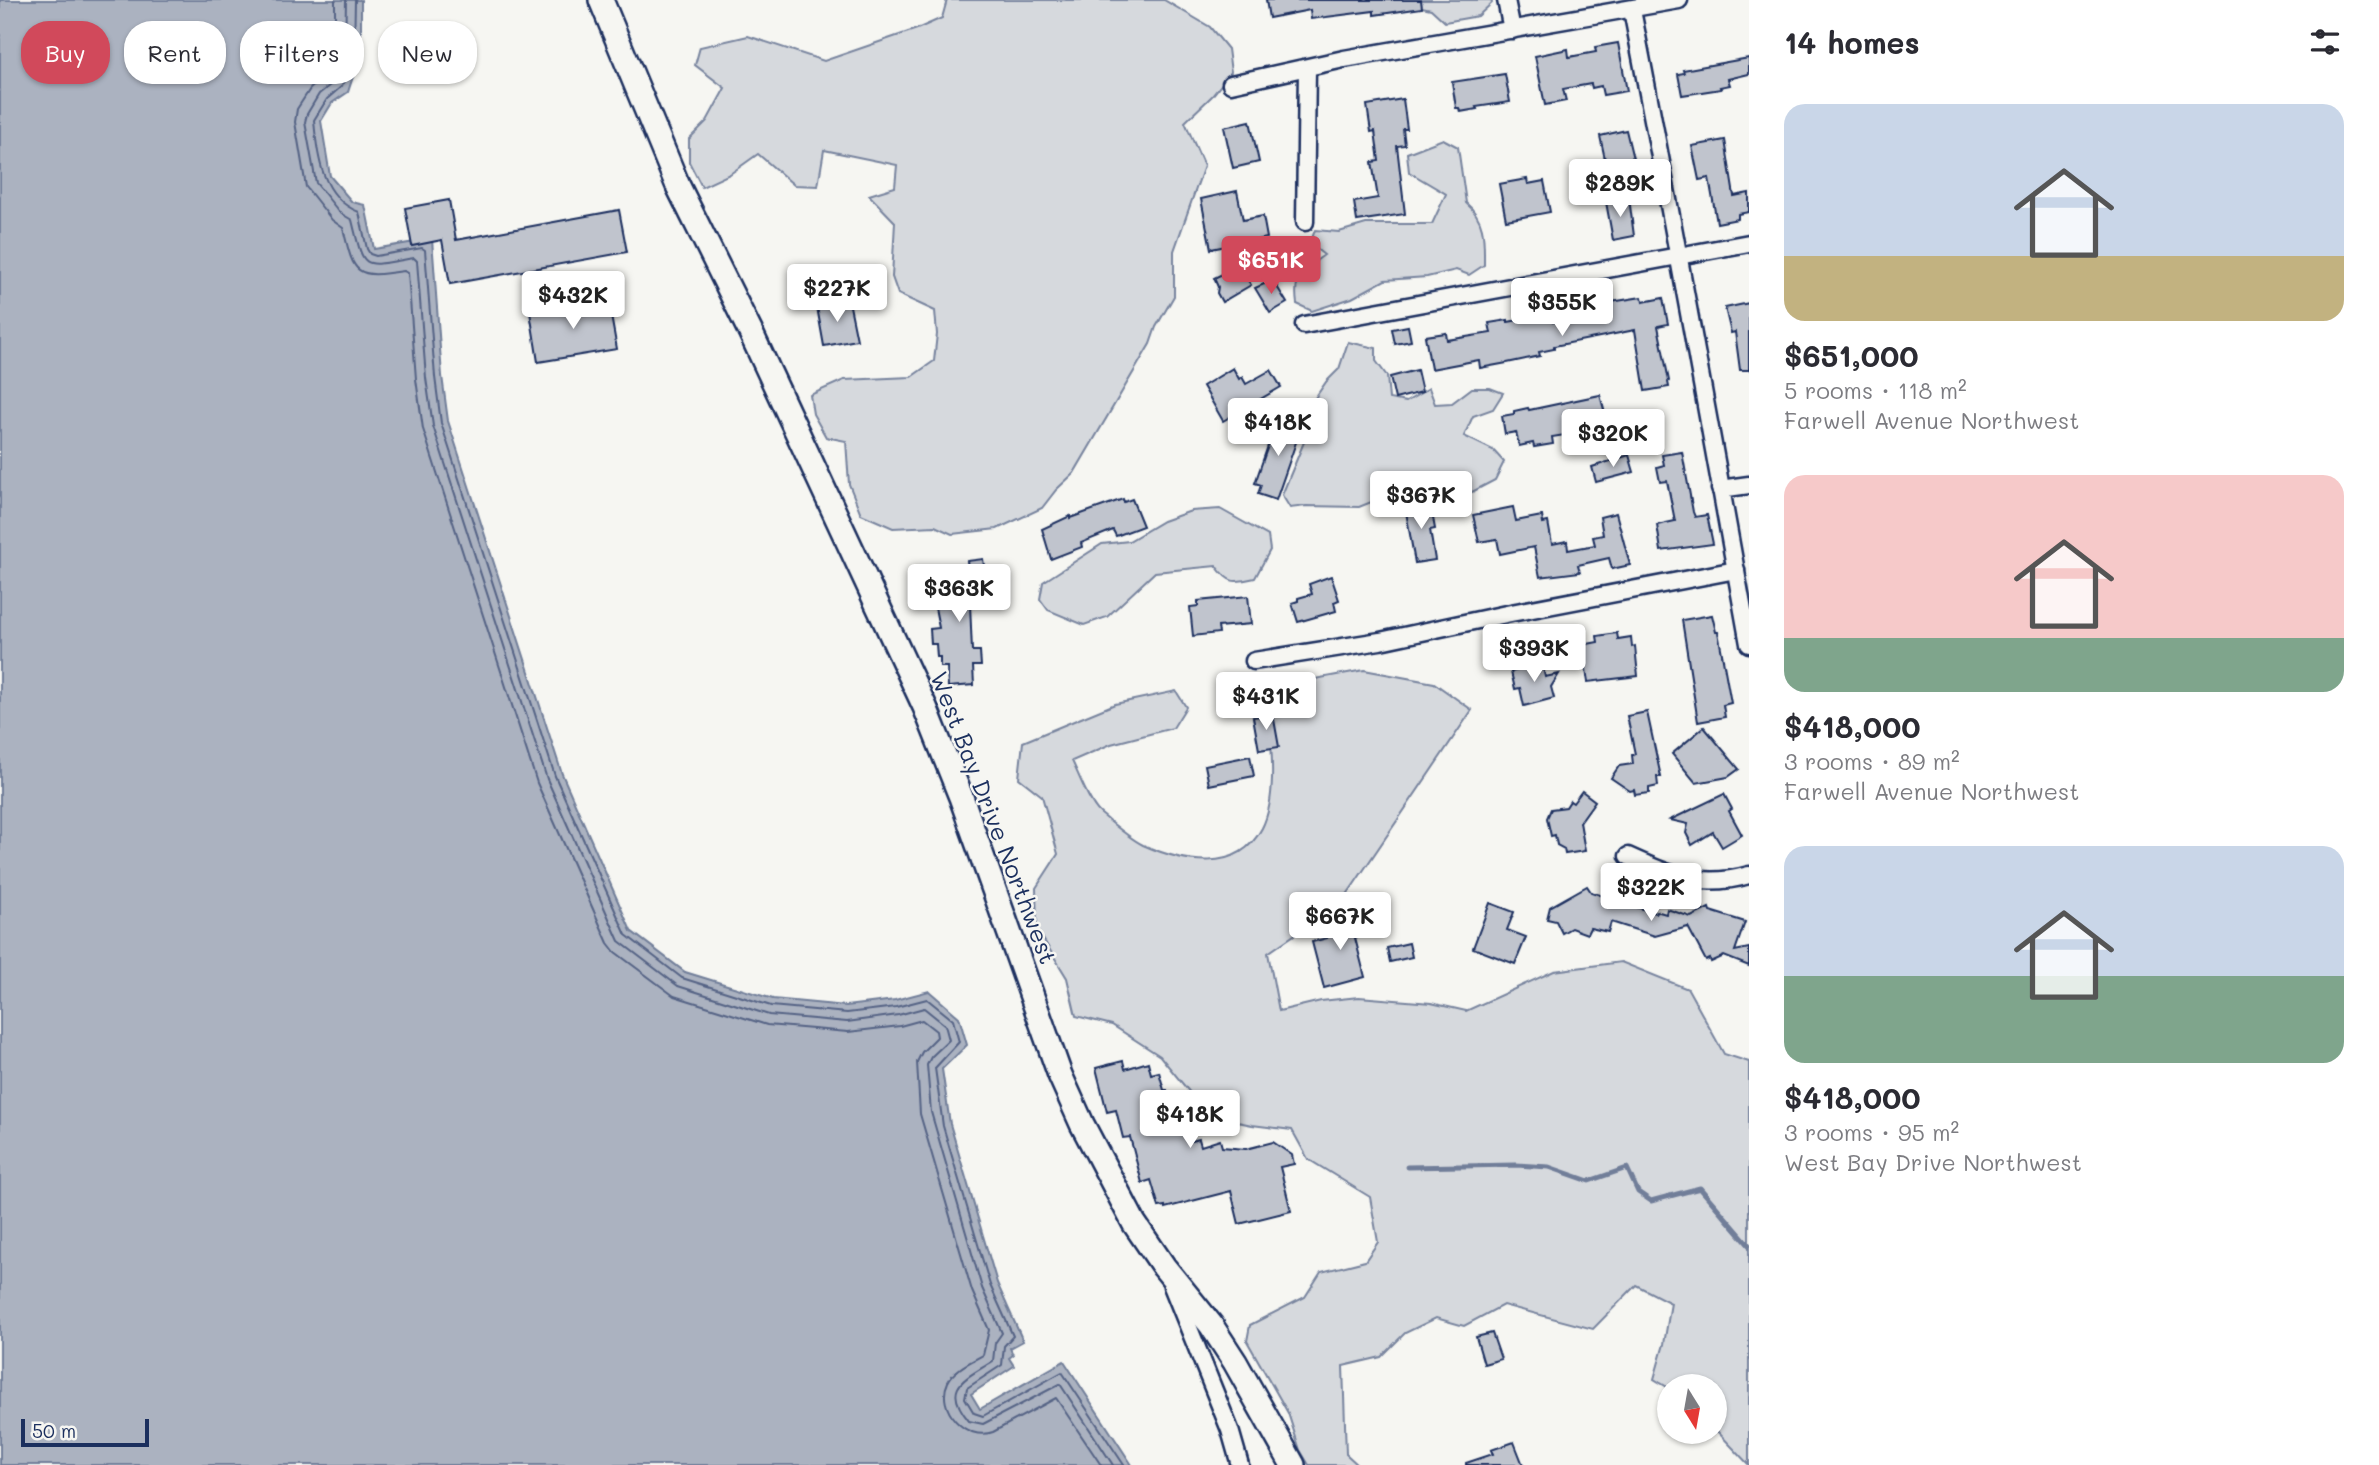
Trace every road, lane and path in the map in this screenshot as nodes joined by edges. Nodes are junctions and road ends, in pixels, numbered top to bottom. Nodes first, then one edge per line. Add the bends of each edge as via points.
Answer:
1 (601, 0) edge
2 (1506, 0) edge
3 (1679, 0) edge
4 (1632, 10) junction
5 (1512, 30) junction
6 (1307, 68) junction
7 (1231, 84) dead end
8 (1305, 222) dead end
9 (1749, 243) edge
10 (1679, 256) junction
11 (1304, 325) dead end
12 (1749, 485) edge
13 (1720, 489) junction
14 (1736, 570) junction
15 (1749, 644) edge
16 (1254, 661) dead end
17 (1628, 856) dead end
18 (1749, 875) edge
19 (1164, 1267) junction
20 (1240, 1465) edge
21 (1293, 1465) edge

1 - 19 street, West Bay Drive Northwest via 678,186 925,707 1076,1112 1134,1223
2 - 5 street
3 - 4 street
4 - 5 street
4 - 10 street
5 - 6 street
6 - 7 street
6 - 8 street
9 - 10 street
10 - 11 street
10 - 13 street
12 - 13 street
13 - 14 street
14 - 15 street
14 - 16 street via 1380,641
17 - 18 street via 1676,877 1698,881
19 - 20 street, West Bay Drive Northwest
19 - 21 street via 1211,1325

